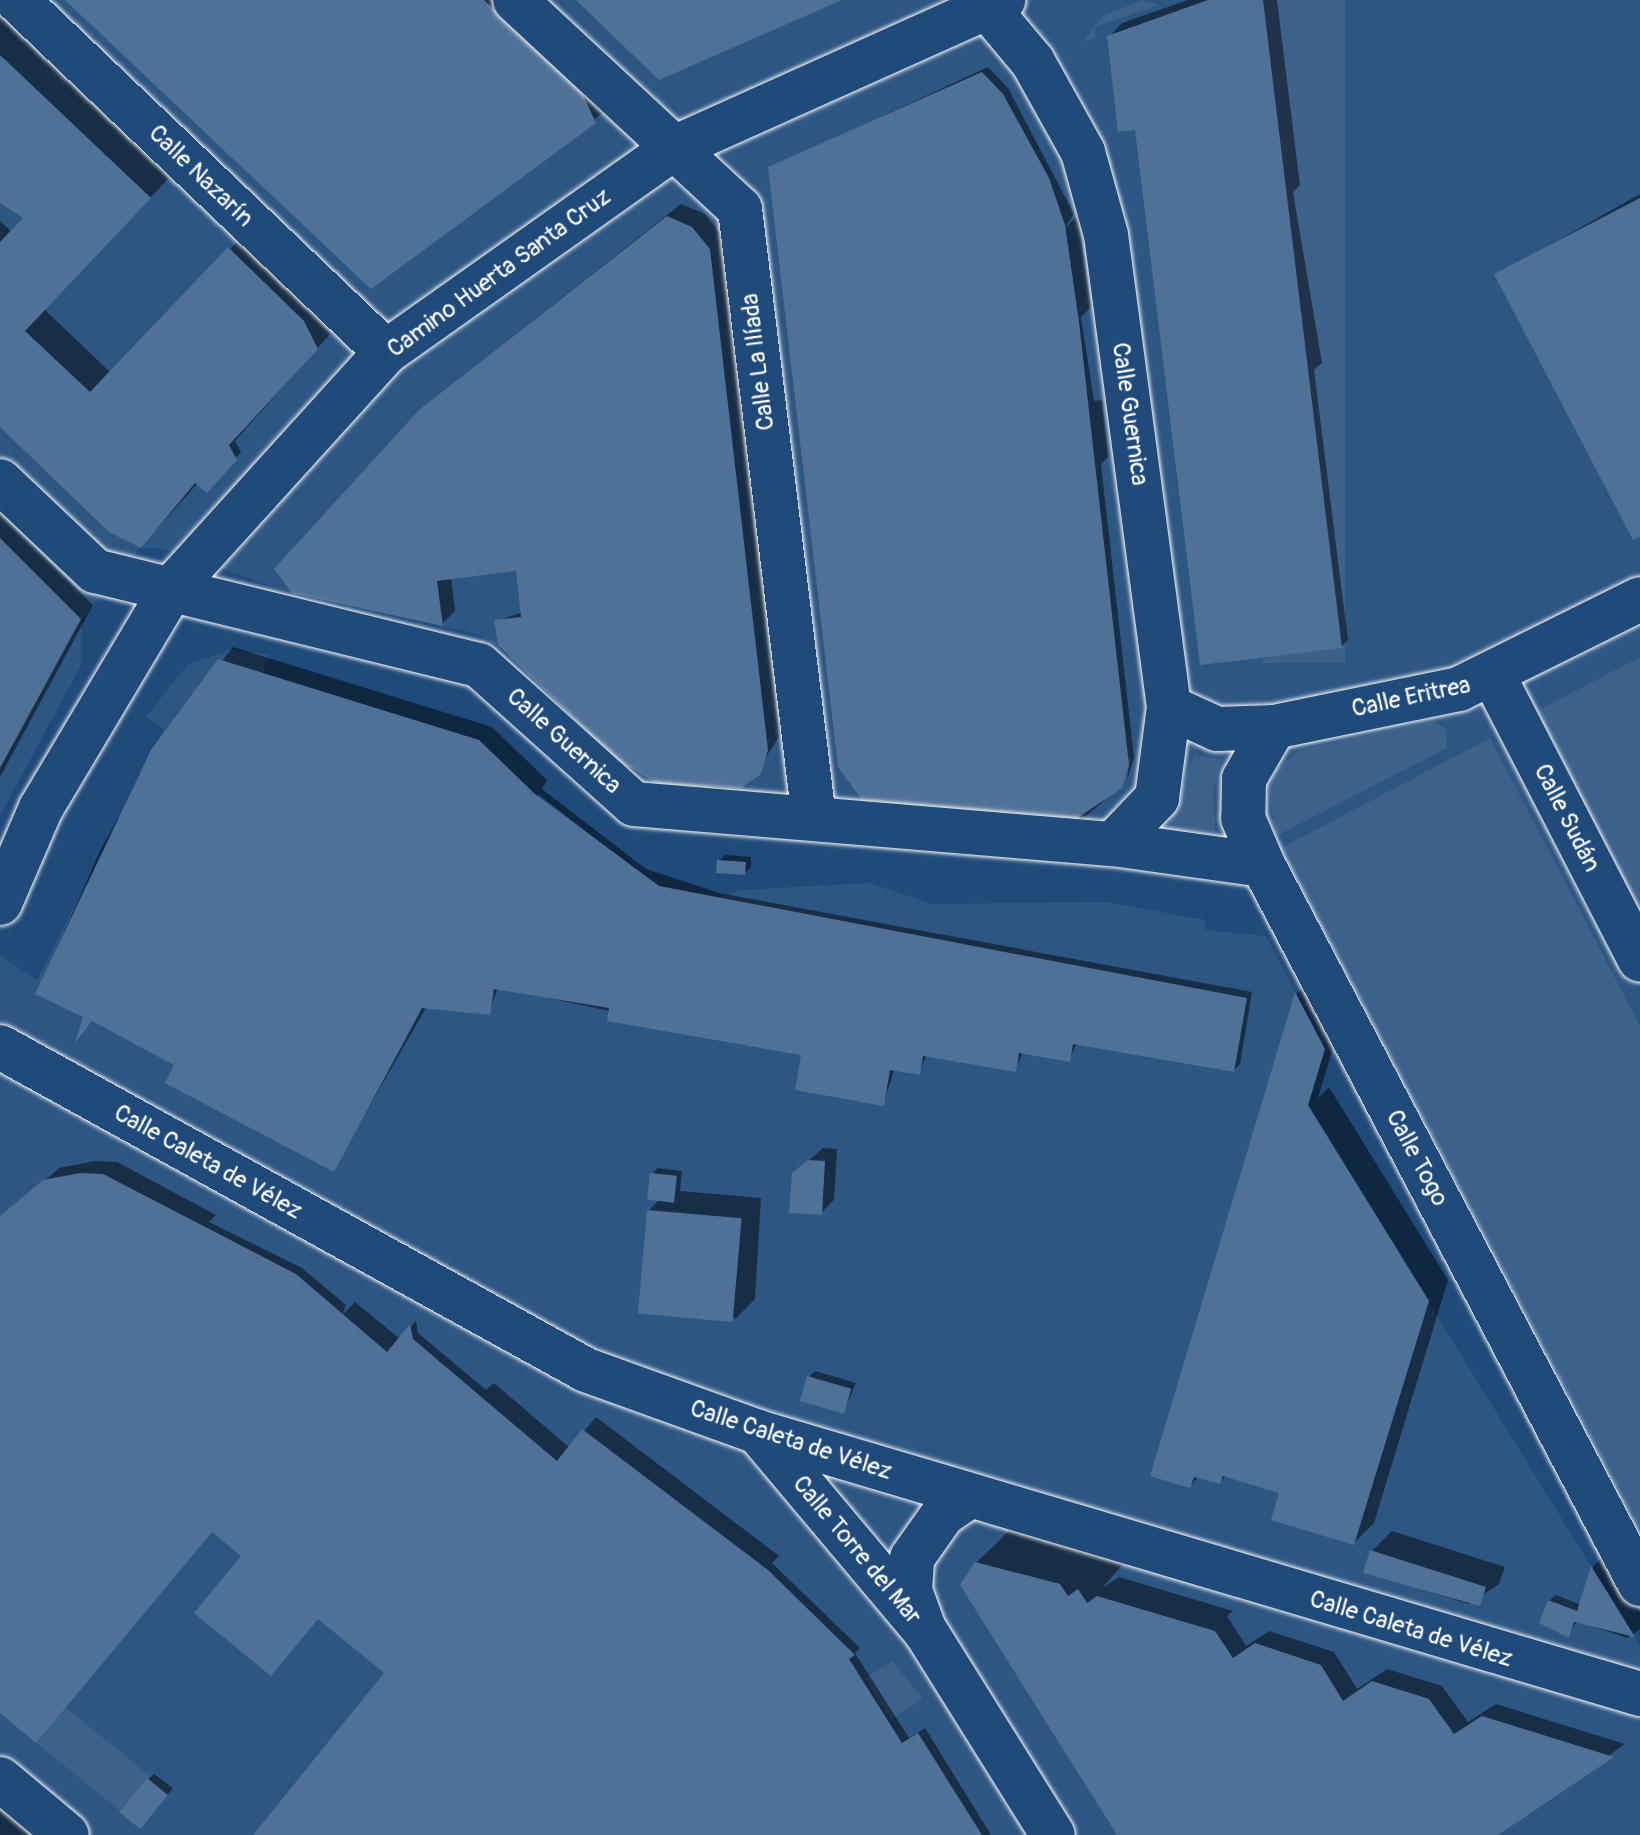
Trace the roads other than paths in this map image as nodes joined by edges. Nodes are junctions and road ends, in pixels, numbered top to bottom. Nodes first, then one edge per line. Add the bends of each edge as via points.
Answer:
1 (17, 0) edge
2 (515, 0) edge
3 (990, 2) edge
4 (676, 147) junction
5 (386, 352) junction
6 (0, 481) edge
7 (172, 588) junction
8 (1640, 599) edge
9 (1494, 677) junction
10 (1169, 707) junction
11 (1274, 727) junction
12 (814, 819) junction
13 (1113, 844) junction
14 (1263, 865) junction
15 (0, 903) edge
16 (1640, 960) edge
17 (0, 1047) edge
18 (758, 1432) junction
19 (970, 1496) junction
20 (1640, 1584) edge
21 (926, 1632) junction
22 (1640, 1694) edge
23 (0, 1779) edge
24 (67, 1835) edge
25 (1053, 1835) edge

1 - 5 street, Calle Nazarín
2 - 4 street, Calle La Ilíada
3 - 4 street, Camino Huerta Santa Cruz
3 - 10 street, Calle Guernica via 1033,62 1083,152 1106,235
4 - 5 street, Camino Huerta Santa Cruz
4 - 12 street, Calle La Ilíada via 740,209
5 - 7 street, Camino Huerta Santa Cruz
6 - 7 street, Calle Guernica via 95,571
7 - 12 street, Calle Guernica via 479,665 634,804
7 - 15 street, Camino Huerta Santa Cruz via 41,808
8 - 9 street, Calle Eritrea
9 - 11 street, Calle Eritrea
9 - 16 street, Calle Sudán
10 - 11 street, Calle Eritrea via 1217,729
10 - 13 street, Calle Guernica via 1157,798
11 - 14 street, Calle Togo via 1244,779 1243,818
12 - 13 street, Calle Guernica
13 - 14 street, Calle Guernica
14 - 20 street, Calle Togo
17 - 18 street, Calle Caleta de Vélez via 586,1370
18 - 19 street, Calle Caleta de Vélez
18 - 21 street, Calle Torre del Mar
19 - 21 street, Calle Torre del Mar via 943,1514 912,1558 910,1590
19 - 22 street, Calle Caleta de Vélez
21 - 25 street, Calle Torre del Mar
23 - 24 street

